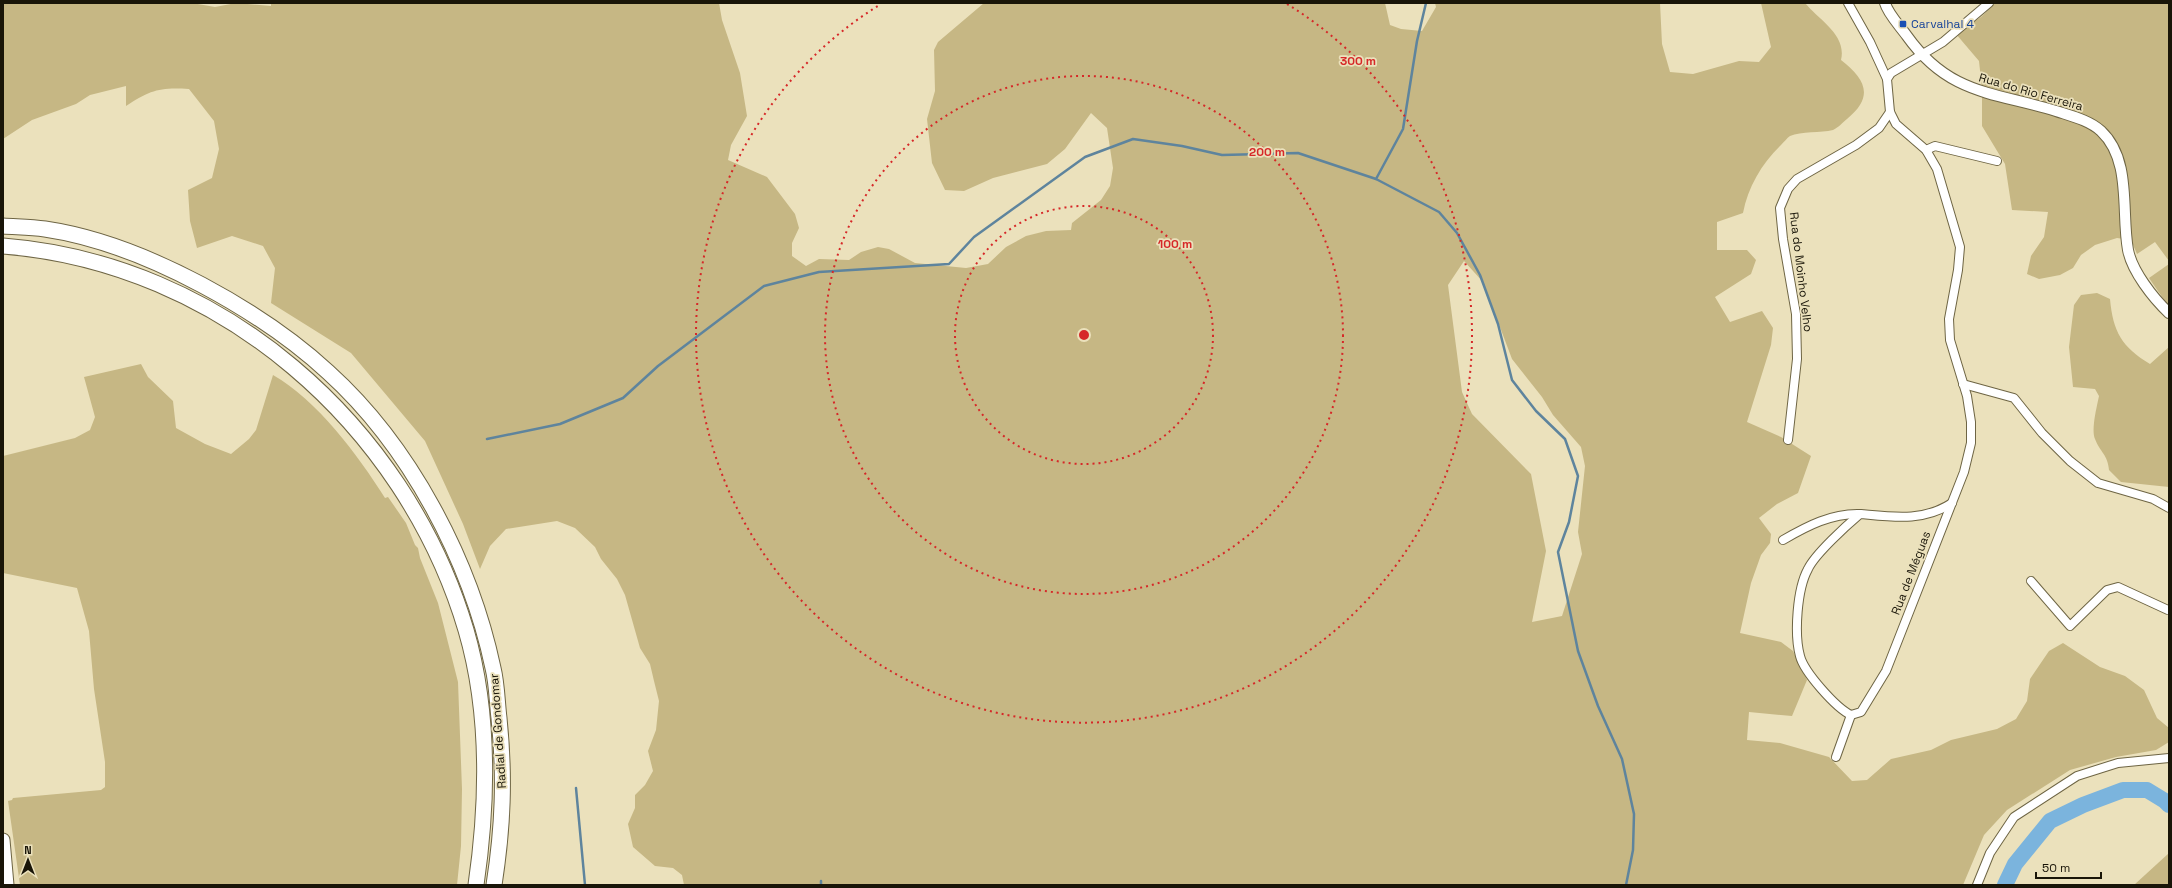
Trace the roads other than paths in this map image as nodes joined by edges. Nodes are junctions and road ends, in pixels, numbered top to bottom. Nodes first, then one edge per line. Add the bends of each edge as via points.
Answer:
1 (1848, 3) edge
2 (1885, 3) edge
3 (1989, 3) edge
4 (1922, 56) junction
5 (1887, 79) junction
6 (1890, 112) junction
7 (1926, 150) junction
8 (1997, 161) dead end
9 (3, 216) edge
10 (3, 226) edge
11 (44, 229) junction
12 (3, 246) edge
13 (2169, 313) edge
14 (1963, 384) junction
15 (1788, 440) dead end
16 (1952, 503) junction
17 (2169, 508) edge
18 (1860, 514) junction
19 (1783, 540) dead end
20 (2031, 580) dead end
21 (2169, 612) edge
22 (1851, 715) junction
23 (1836, 757) dead end
24 (2169, 758) edge
25 (3, 840) edge
26 (8, 881) edge
27 (476, 885) edge
28 (494, 885) edge
29 (1977, 885) edge

1 - 5 street
2 - 4 street, Rua do Rio Ferreira
3 - 4 street
4 - 5 street via 1891,73
4 - 13 street, Rua do Rio Ferreira via 1927,62 1971,89 2079,118 2101,131 2114,150 2122,175 2128,251 2152,296
5 - 6 street
6 - 7 street via 1896,124
6 - 15 street, Rua do Moinho Velho via 1879,128 1856,145 1797,179 1788,189 1780,208 1796,314 1797,359
7 - 8 street via 1935,146
7 - 14 street, Rua de Méguas via 1936,169 1960,247 1949,319 1950,340
9 - 11 highway via 26,221
10 - 11 highway
11 - 28 highway, Radial de Gondomar via 112,246 169,267 263,321 328,372 367,412 404,462 438,516 458,556 483,626 496,688 504,785
12 - 27 highway, Radial de Gondomar via 99,262 162,286 219,314 254,335 315,384 390,471 424,526 442,564 466,631 476,673 485,744 481,847
14 - 16 street, Rua de Méguas via 1971,422 1971,443 1964,472
14 - 17 street via 2014,398 2042,433 2070,461 2098,483 2153,499
16 - 18 street via 1925,516 1905,518
16 - 22 street, Rua de Méguas via 1886,670 1861,712
18 - 19 street via 1845,513 1801,529
18 - 22 street via 1808,568 1798,609 1800,657 1830,699 1842,711
20 - 21 street via 2070,626 2107,590 2118,587
22 - 23 street
24 - 29 street via 2118,763 2077,776 2014,817 1990,853
25 - 26 main road

